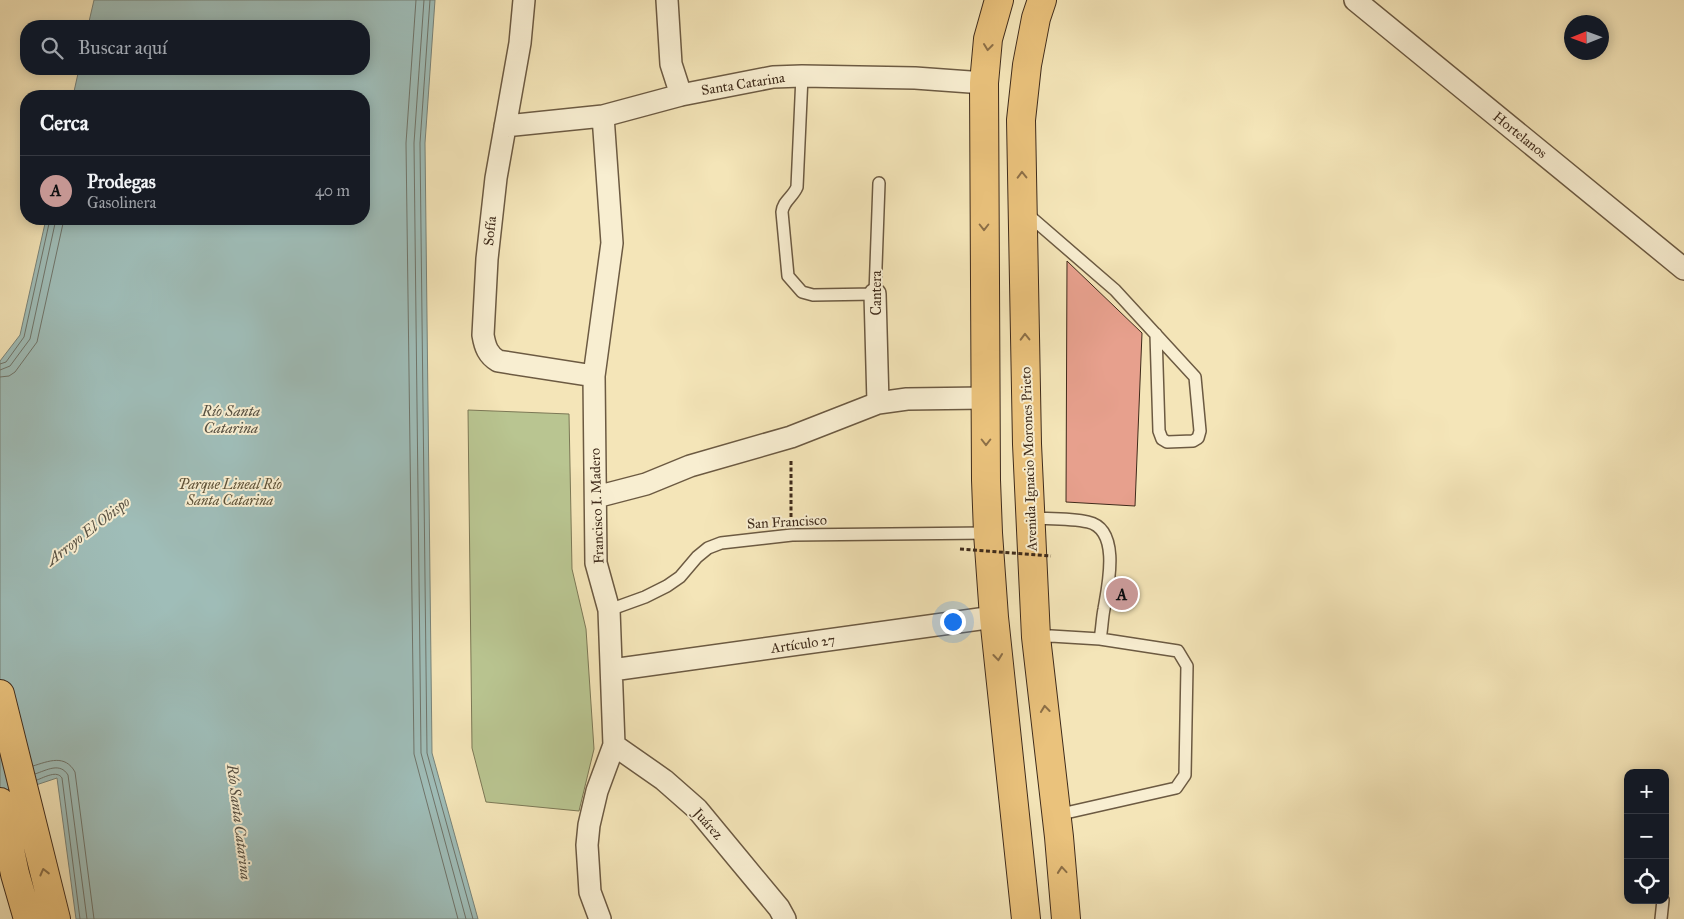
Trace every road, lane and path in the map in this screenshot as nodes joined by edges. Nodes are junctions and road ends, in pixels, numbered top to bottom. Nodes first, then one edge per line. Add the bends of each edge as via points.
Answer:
1 (524, 0) edge
2 (667, 0) edge
3 (999, 0) edge
4 (1042, 0) edge
5 (1355, 0) edge
6 (802, 76) junction
7 (984, 83) junction
8 (681, 95) junction
9 (603, 116) junction
10 (506, 126) junction
11 (879, 183) dead end
12 (1023, 210) junction
13 (1684, 269) edge
14 (875, 294) junction
15 (1156, 334) junction
16 (594, 376) junction
17 (985, 398) junction
18 (878, 403) junction
19 (791, 437) junction
20 (596, 498) junction
21 (1030, 518) junction
22 (988, 533) junction
23 (792, 535) junction
24 (960, 549) dead end
25 (1051, 556) dead end
26 (609, 610) junction
27 (994, 617) junction
28 (1036, 637) junction
29 (1100, 639) junction
30 (612, 670) junction
31 (0, 694) edge
32 (614, 745) junction
33 (0, 802) edge
34 (1070, 812) dead end
35 (1663, 904) edge
36 (28, 919) edge
37 (56, 919) edge
38 (600, 919) edge
39 (785, 919) edge
40 (1026, 919) edge
41 (1066, 919) edge
42 (1661, 919) edge

1 - 10 street, Sofía
2 - 8 street via 671,64
3 -> 7 main road via 988,39
12 -> 4 main road, Avenida Ignacio Morones Prieto via 1021,120 1027,65
5 - 13 street, Hortelanos
6 - 7 street, Santa Catarina
6 - 8 street, Santa Catarina via 773,77
6 - 14 lane via 797,187 782,212 788,276 802,292 813,295
7 -> 17 main road
8 - 9 street, Santa Catarina
9 - 10 street, Santa Catarina
9 - 16 street, Francisco I. Madero via 612,243
10 - 16 street, Sofía via 496,178 487,259 483,336 486,348 498,361
11 - 14 lane, Cantera
12 - 15 lane via 1115,290
21 -> 12 main road, Avenida Ignacio Morones Prieto
14 - 18 street, Cantera
15 - 15 lane via 1195,377 1200,432 1193,441 1167,442 1159,431
16 - 20 street, Francisco I. Madero
17 - 18 street via 907,399
17 -> 22 main road
18 - 19 street
19 - 20 street
19 - 23 path
20 - 26 street, Francisco I. Madero via 596,563
21 - 28 main road, Avenida Ignacio Morones Prieto
21 - 29 lane via 1090,522 1106,537 1110,575
22 - 23 lane, San Francisco
22 - 27 main road
23 - 26 lane, San Francisco via 708,548 667,586
24 - 25 path, bridge
26 - 30 street, Francisco I. Madero
27 - 30 street, Artículo 27
27 -> 40 main road
28 - 29 lane
41 -> 28 main road, Avenida Ignacio Morones Prieto
29 - 34 lane via 1178,651 1187,666 1185,774 1176,788
30 - 32 street, Francisco I. Madero
37 -> 31 main road
32 - 38 street, Francisco I. Madero via 597,791 586,845 590,892
32 - 39 street, Juárez via 664,780 696,809
33 - 36 main road
35 - 42 lane

